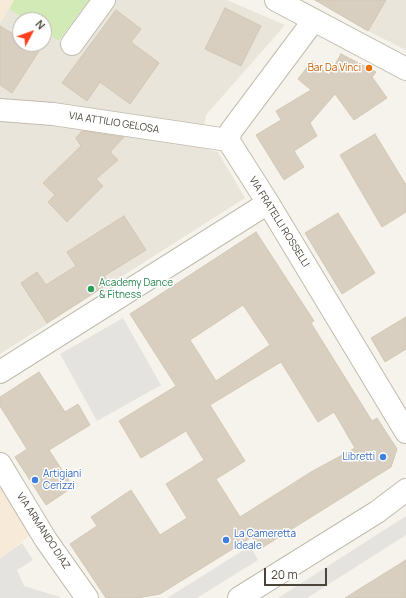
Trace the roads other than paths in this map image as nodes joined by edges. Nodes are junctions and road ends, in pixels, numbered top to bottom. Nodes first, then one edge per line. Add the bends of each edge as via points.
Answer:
1 (104, 0) edge
2 (276, 0) edge
3 (314, 20) junction
4 (72, 44) dead end
5 (406, 69) edge
6 (0, 110) edge
7 (228, 140) junction
8 (268, 203) junction
9 (0, 372) edge
10 (406, 432) edge
11 (0, 464) edge
12 (406, 490) edge
13 (87, 598) edge
14 (239, 598) edge

1 - 4 street
2 - 3 street
3 - 5 street
3 - 7 street via 231,131
6 - 7 street, VIA ATTILIO GELOSA via 53,114
7 - 8 street, VIA FRATELLI ROSSELLI
8 - 9 street
8 - 10 street, VIA FRATELLI ROSSELLI
11 - 13 street, VIA ARMANDO DIAZ via 46,540
12 - 14 street via 377,512

